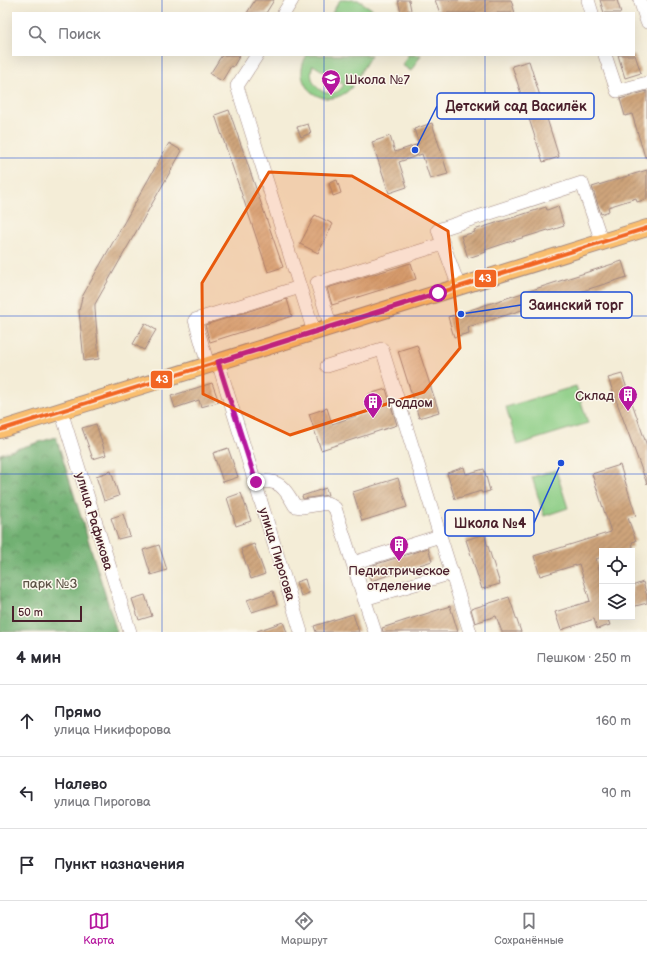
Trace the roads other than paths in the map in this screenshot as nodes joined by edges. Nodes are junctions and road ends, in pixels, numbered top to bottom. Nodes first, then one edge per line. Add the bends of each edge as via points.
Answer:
1 (292, 0) edge
2 (588, 0) edge
3 (640, 0) edge
4 (285, 12) edge
5 (592, 12) edge
6 (647, 22) edge
7 (256, 56) edge
8 (605, 56) edge
9 (647, 82) edge
10 (647, 228) edge
11 (602, 242) junction
12 (443, 244) junction
13 (300, 287) junction
14 (459, 287) junction
15 (331, 327) junction
16 (314, 332) junction
17 (213, 363) junction
18 (327, 366) dead end
19 (61, 411) junction
20 (0, 430) edge
21 (256, 482) junction
22 (440, 536) junction
23 (353, 563) junction
24 (452, 573) junction
25 (364, 599) junction
26 (130, 632) edge
27 (302, 632) edge
28 (374, 632) edge
29 (470, 632) edge

1 - 4 street
2 - 5 street
3 - 6 street
7 - 13 street via 237,86
8 - 9 street via 617,91
10 - 11 main road
11 - 12 street via 582,183 438,230
11 - 14 main road
12 - 14 street
12 - 15 street via 317,283
13 - 16 street
13 - 17 street, улица Пирогова via 195,320
14 - 15 main road
15 - 16 main road
16 - 17 main road
17 - 19 main road
17 - 21 street, улица Пирогова
18 - 22 street via 382,349
19 - 20 main road
19 - 26 street, улица Рафикова
21 - 23 street via 265,480 279,484 285,488 295,506 327,503 334,506
21 - 27 street, улица Пирогова
22 - 23 street
22 - 24 street
23 - 25 street
24 - 25 street
24 - 29 street
25 - 28 street

